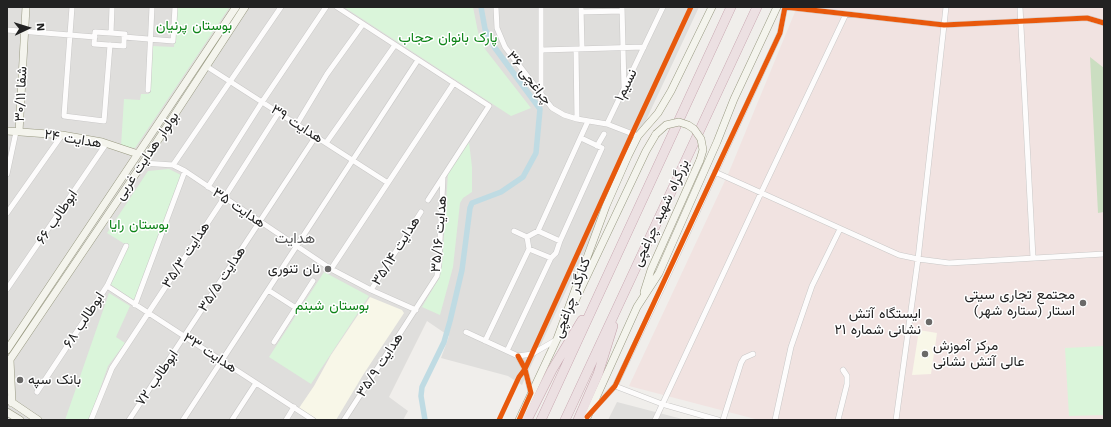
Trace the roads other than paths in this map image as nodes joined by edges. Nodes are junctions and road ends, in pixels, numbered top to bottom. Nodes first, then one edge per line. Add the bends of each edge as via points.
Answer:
1 (26, 7) edge
2 (72, 7) edge
3 (112, 7) edge
4 (152, 7) edge
5 (175, 7) edge
6 (245, 7) edge
7 (281, 7) edge
8 (326, 7) edge
9 (337, 7) edge
10 (496, 7) edge
11 (540, 7) edge
12 (659, 7) edge
13 (663, 7) edge
14 (712, 7) edge
15 (759, 7) edge
16 (777, 7) edge
17 (784, 7) edge
18 (946, 7) edge
19 (1020, 7) edge
20 (622, 9) edge
21 (581, 10) edge
22 (730, 10) edge
23 (236, 11) edge
24 (660, 14) junction
25 (846, 14) junction
26 (1021, 21) junction
27 (1104, 23) edge
28 (363, 24) junction
29 (944, 25) junction
30 (7, 30) edge
31 (24, 31) junction
32 (111, 33) junction
33 (71, 35) junction
34 (95, 37) junction
35 (124, 37) junction
36 (150, 39) junction
37 (394, 44) junction
38 (110, 45) junction
39 (623, 47) junction
40 (644, 47) junction
41 (576, 48) junction
42 (582, 48) junction
43 (542, 50) junction
44 (418, 60) junction
45 (206, 66) junction
46 (231, 81) junction
47 (454, 83) junction
48 (624, 89) junction
49 (148, 90) dead end
50 (541, 93) junction
51 (262, 102) junction
52 (279, 112) junction
53 (576, 119) junction
54 (588, 121) junction
55 (297, 124) junction
56 (607, 124) junction
57 (7, 131) edge
58 (18, 132) junction
59 (604, 134) dead end
60 (62, 135) junction
61 (316, 136) junction
62 (638, 136) junction
63 (580, 138) junction
64 (326, 143) junction
65 (106, 144) junction
66 (597, 146) junction
67 (138, 154) junction
68 (354, 161) junction
69 (143, 163) junction
70 (173, 165) junction
71 (185, 171) junction
72 (715, 172) junction
73 (7, 174) edge
74 (443, 176) junction
75 (388, 183) junction
76 (208, 187) junction
77 (761, 192) junction
78 (224, 198) junction
79 (428, 200) dead end
80 (421, 212) dead end
81 (7, 213) edge
82 (98, 214) junction
83 (104, 219) junction
84 (260, 221) junction
85 (840, 229) junction
86 (514, 231) dead end
87 (538, 231) junction
88 (527, 237) junction
89 (560, 241) junction
90 (126, 246) dead end
91 (297, 246) junction
92 (529, 249) junction
93 (1104, 254) edge
94 (551, 258) junction
95 (1033, 258) junction
96 (918, 259) junction
97 (331, 269) junction
98 (313, 281) dead end
99 (107, 286) junction
100 (7, 289) edge
101 (268, 290) junction
102 (371, 290) junction
103 (596, 299) junction
104 (620, 300) junction
105 (640, 302) junction
106 (136, 305) junction
107 (296, 308) junction
108 (416, 310) junction
109 (148, 313) junction
110 (466, 332) dead end
111 (185, 337) junction
112 (557, 339) junction
113 (485, 341) junction
114 (274, 342) dead end
115 (7, 350) edge
116 (507, 351) junction
117 (753, 354) dead end
118 (518, 356) junction
119 (222, 361) junction
120 (8, 362) edge
121 (843, 370) dead end
122 (256, 383) junction
123 (615, 386) junction
124 (37, 392) dead end
125 (531, 394) junction
126 (10, 401) edge
127 (662, 404) junction
128 (294, 408) junction
129 (8, 414) edge
130 (587, 418) edge
131 (18, 420) edge
132 (38, 420) edge
133 (91, 420) edge
134 (129, 420) edge
135 (183, 420) edge
136 (232, 420) edge
137 (286, 420) edge
138 (313, 420) edge
139 (344, 420) edge
140 (519, 420) edge
141 (527, 420) edge
142 (541, 420) edge
143 (565, 420) edge
144 (578, 420) edge
145 (655, 420) edge
146 (718, 420) edge
147 (723, 420) edge
148 (775, 420) edge
149 (838, 420) edge
150 (896, 420) edge

1 - 31 main road, شفا ۳۰/۱۱
2 - 33 street
3 - 32 street
4 - 36 street
5 - 36 street via 173,41
6 - 23 main road, بولوار هدایت غربی
7 - 46 street
8 - 51 street
9 - 28 street
10 - 50 street, چراغچی ۳۶ via 497,28 505,47
11 - 43 street
12 - 24 street
13 - 24 street, نسیم۱
14 - 62 main road, کنارگذر چراغچی via 668,96 658,113
15 - 104 highway, بزرگراه شهید چراغچی
16 - 105 main road via 734,99 660,273
17 - 25 street
17 - 72 street via 780,33
18 - 29 street
19 - 26 street
20 - 21 street
20 - 39 street
21 - 42 street
22 - 103 highway, بزرگراه شهید چراغچی
23 - 45 main road, بولوار هدایت غربی
23 - 67 main road, بولوار هدایت غربی
24 - 40 street, نسیم۱
25 - 29 street
25 - 77 street
26 - 27 street via 1087,18
26 - 29 street
26 - 95 street
28 - 37 street
28 - 55 street via 327,74
29 - 96 street
30 - 31 street
31 - 33 street
31 - 58 main road, شفا ۳۰/۱۱
32 - 34 street via 95,32
32 - 35 street via 125,34
33 - 34 street
33 - 38 street via 64,116 104,120
34 - 38 street via 94,44
35 - 36 street
35 - 38 street via 124,46
36 - 49 street
37 - 44 street
37 - 64 street
39 - 40 street
39 - 42 street
39 - 48 street
40 - 48 street, نسیم۱
41 - 42 street
41 - 43 street
41 - 53 street
43 - 50 street
44 - 47 street
44 - 68 street
45 - 46 street, هدایت ۳۹
45 - 69 main road, بولوار هدایت غربی
46 - 51 street, هدایت ۳۹
46 - 70 street
47 - 74 street via 489,106
47 - 75 street
48 - 56 street, نسیم۱
50 - 53 street, چراغچی ۳۶ via 552,108
51 - 52 street, هدایت ۳۹
51 - 76 street
52 - 55 street, هدایت ۳۹
52 - 78 street, هدایت ۳۵/۳
53 - 54 street, چراغچی ۳۶
54 - 56 street, چراغچی ۳۶
54 - 63 street
55 - 61 street, هدایت ۳۹
56 - 62 street, چراغچی ۳۶
57 - 58 main road, هدایت ۲۴
58 - 60 main road, هدایت ۲۴
58 - 73 street
59 - 66 street
60 - 65 main road, هدایت ۲۴
60 - 81 street
61 - 64 street, هدایت ۳۹
61 - 84 street, هدایت ۳۵/۵
62 - 112 main road, کنارگذر چراغچی via 606,206
63 - 66 street
63 - 87 street
64 - 68 street, هدایت ۳۹
65 - 67 main road, هدایت ۲۴
65 - 100 street, ابوطالب ۶۶
66 - 89 street via 602,148
67 - 82 main road, بولوار هدایت غربی
68 - 75 street, هدایت ۳۹
68 - 91 street
69 - 70 street, هدایت ۳۵
69 - 83 main road, بولوار هدایت غربی
70 - 71 street, هدایت ۳۵
71 - 76 street, هدایت ۳۵
71 - 106 street
72 - 77 street
72 - 123 street
74 - 79 street
74 - 108 street, هدایت ۳۵/۱۶ via 437,276
75 - 97 street
76 - 78 street, هدایت ۳۵
77 - 85 street
77 - 127 street
78 - 84 street, هدایت ۳۵
78 - 109 street, هدایت ۳۵/۳
80 - 102 street, هدایت ۳۵/۱۴
82 - 83 main road
82 - 115 main road, بولوار هدایت غربی
83 - 120 main road, بولوار هدایت غربی
84 - 91 street, هدایت ۳۵
84 - 111 street, هدایت ۳۵/۵
85 - 96 street via 899,255
85 - 148 street via 812,286 791,347
86 - 88 street
87 - 88 street
87 - 89 street
88 - 92 street
89 - 94 street via 556,253
90 - 99 street, ابوطالب ۶۸
91 - 97 street, هدایت ۳۵
91 - 101 street
92 - 94 street
92 - 113 street
93 - 95 street
94 - 116 street
95 - 96 street via 949,263
96 - 150 street
97 - 102 street, هدایت ۳۵
98 - 107 street
99 - 106 street, هدایت ۳۳
99 - 124 street, ابوطالب ۶۸
101 - 107 street
101 - 119 street
102 - 108 street, هدایت ۳۵
103 - 141 highway via 574,331
103 - 142 highway, بزرگراه شهید چراغچی
104 - 143 highway, بزرگراه شهید چراغچی
104 - 144 highway via 598,374
105 - 112 main road, bridge via 651,270 700,160 701,139 694,129 679,122 666,125 656,134 646,151
105 - 130 main road
106 - 109 street, هدایت ۳۳
107 - 114 street
108 - 139 street, هدایت ۳۵/۹
109 - 111 street, هدایت ۳۳
109 - 133 street, هدایت ۳۵/۳ via 112,368
110 - 113 street
111 - 119 street, هدایت ۳۳
111 - 134 street, ابوطالب ۷۲
112 - 118 street via 532,354
112 - 125 main road, کنارگذر چراغچی
113 - 116 street
116 - 118 street
117 - 147 street via 744,358 741,363
118 - 125 street via 525,369
119 - 122 street, هدایت ۳۳
119 - 135 street
120 - 126 main road
121 - 149 street via 847,376 847,384
122 - 128 street, هدایت ۳۳
122 - 136 street
123 - 127 street
123 - 130 street
125 - 140 main road, کنارگذر چراغچی
126 - 132 main road
127 - 145 street
127 - 146 street
128 - 137 street
128 - 138 street, هدایت ۳۳
129 - 131 main road

